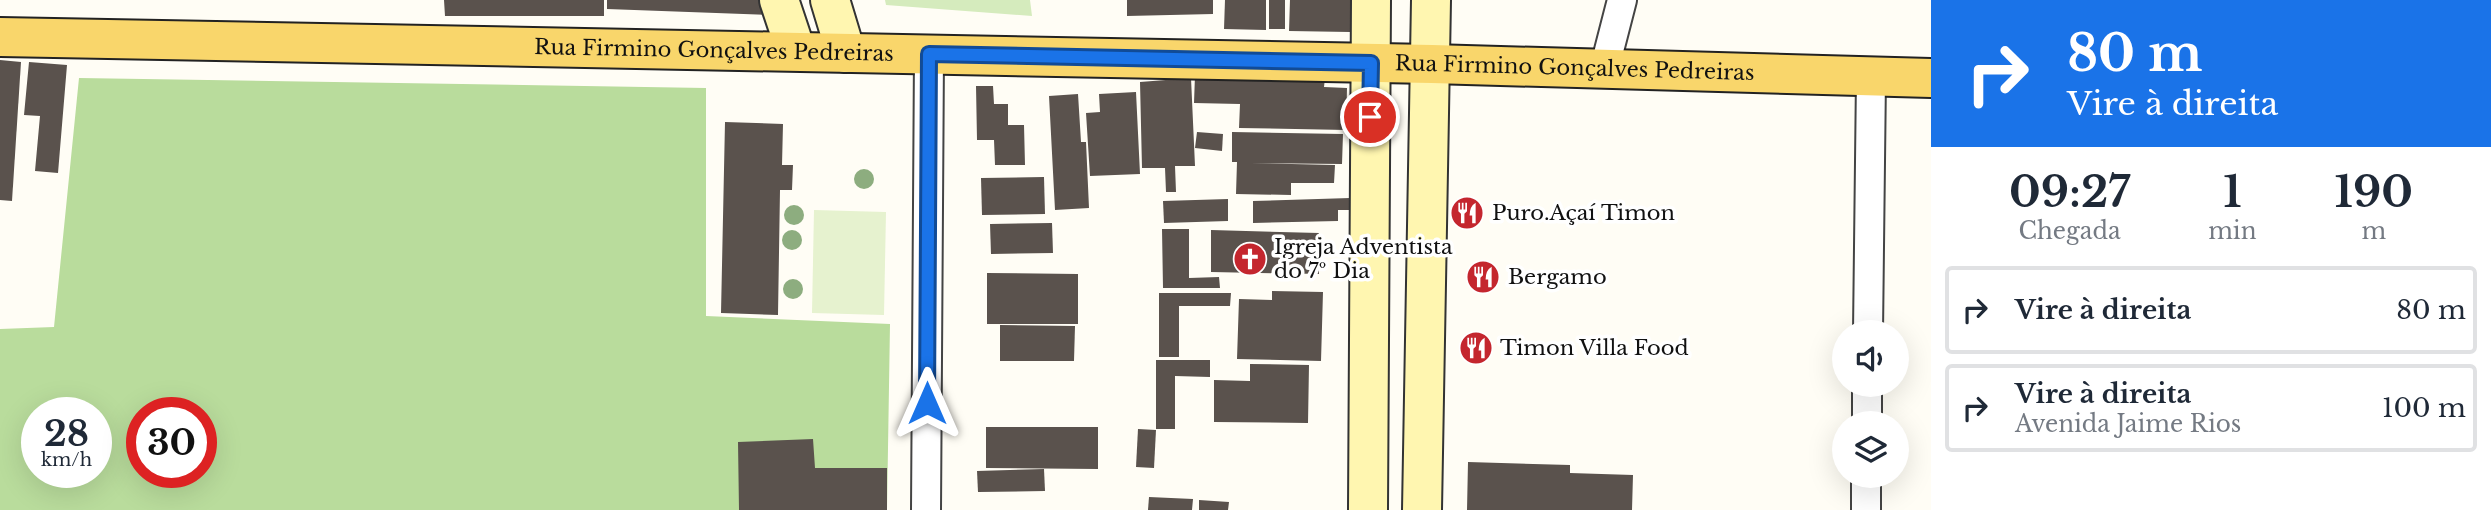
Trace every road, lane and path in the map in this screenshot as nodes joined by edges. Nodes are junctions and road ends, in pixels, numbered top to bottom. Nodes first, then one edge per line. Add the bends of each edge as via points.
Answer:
1 (779, 0) edge
2 (830, 0) edge
3 (1371, 0) edge
4 (1431, 0) edge
5 (1622, 0) edge
6 (0, 37) edge
7 (796, 51) junction
8 (846, 53) junction
9 (929, 54) junction
10 (1371, 63) junction
11 (1432, 64) junction
12 (1604, 70) junction
13 (1871, 77) junction
14 (1931, 78) edge
15 (1868, 320) edge
16 (1367, 383) junction
17 (1422, 386) junction
18 (1866, 488) edge
19 (926, 510) edge
20 (1368, 510) edge
21 (1422, 510) edge
22 (1866, 510) edge

1 - 7 street
2 - 8 street
3 - 10 street
4 - 11 street
5 - 12 street
6 - 7 main road, Rua Firmino Gonçalves Pedreiras
7 - 8 main road, Rua Firmino Gonçalves Pedreiras
8 - 9 main road, Rua Firmino Gonçalves Pedreiras
9 - 10 main road, Rua Firmino Gonçalves Pedreiras
9 - 19 street
10 - 11 main road, Rua Firmino Gonçalves Pedreiras
10 - 16 street
11 - 12 main road, Rua Firmino Gonçalves Pedreiras
11 - 17 street
12 - 13 main road, Rua Firmino Gonçalves Pedreiras
13 - 14 main road, Rua Firmino Gonçalves Pedreiras
13 - 15 street
16 - 17 street
16 - 20 street
17 - 21 street
18 - 22 street

